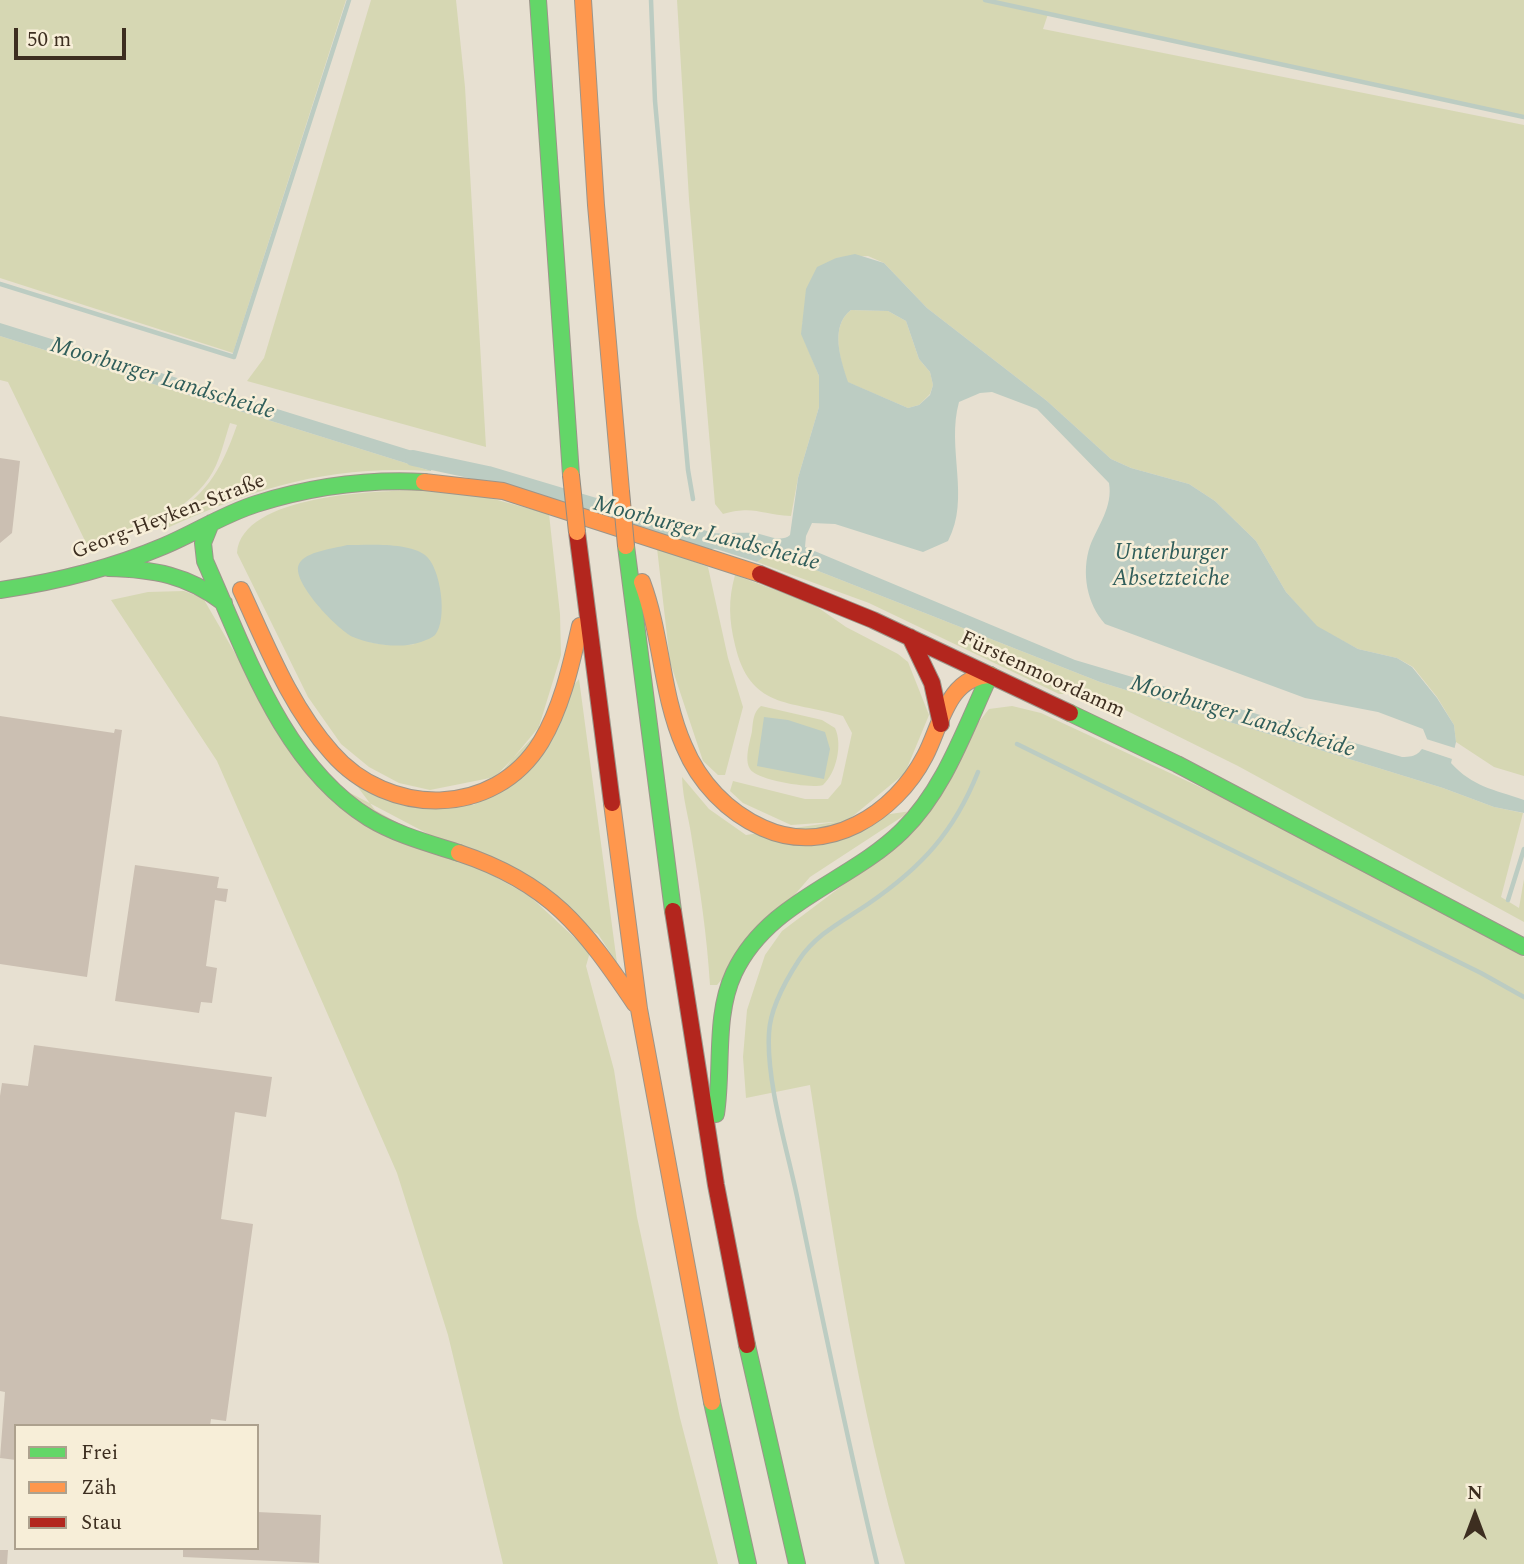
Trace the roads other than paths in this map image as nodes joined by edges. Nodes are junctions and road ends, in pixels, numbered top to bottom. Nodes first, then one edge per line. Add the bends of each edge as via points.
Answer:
1 (538, 0) edge
2 (583, 0) edge
3 (519, 497) joint
4 (211, 523) junction
5 (220, 544) dead end
6 (626, 546) junction
7 (108, 568) junction
8 (235, 578) dead end
9 (0, 590) edge
10 (225, 603) junction
11 (584, 605) junction
12 (910, 637) junction
13 (990, 675) junction
14 (941, 724) junction
15 (1524, 947) edge
16 (639, 1009) junction
17 (711, 1142) junction
18 (748, 1564) edge
19 (797, 1564) edge

1 - 11 main road, bridge
2 - 6 main road, bridge
3 - 4 main road, Georg-Heyken-Straße via 462,483 399,480 298,493 254,504
3 - 12 main road, Fürstenmoordamm via 756,572
4 - 5 main road
4 - 7 main road, Georg-Heyken-Straße
4 - 10 main road via 203,554
6 - 14 main road via 654,608 664,682 681,743 719,800 750,823 800,838 855,827 883,810 904,789
6 - 17 main road via 656,796
7 - 9 main road, Georg-Heyken-Straße
7 - 10 main road via 172,572 204,586
8 - 11 main road via 291,691 332,752 352,773 378,789 405,799 433,802 481,795 508,781 526,764 558,708
10 - 16 main road via 286,731 324,782 377,824 489,863 552,897 596,945
11 - 16 main road
12 - 13 main road, Fürstenmoordamm
12 - 14 main road via 932,683
13 - 14 main road via 973,677 961,686
13 - 15 main road, Fürstenmoordamm via 1189,770
13 - 17 main road via 918,815 883,848 782,911 740,962 723,1016 720,1095
16 - 18 main road via 705,1370
17 - 19 main road via 757,1391

